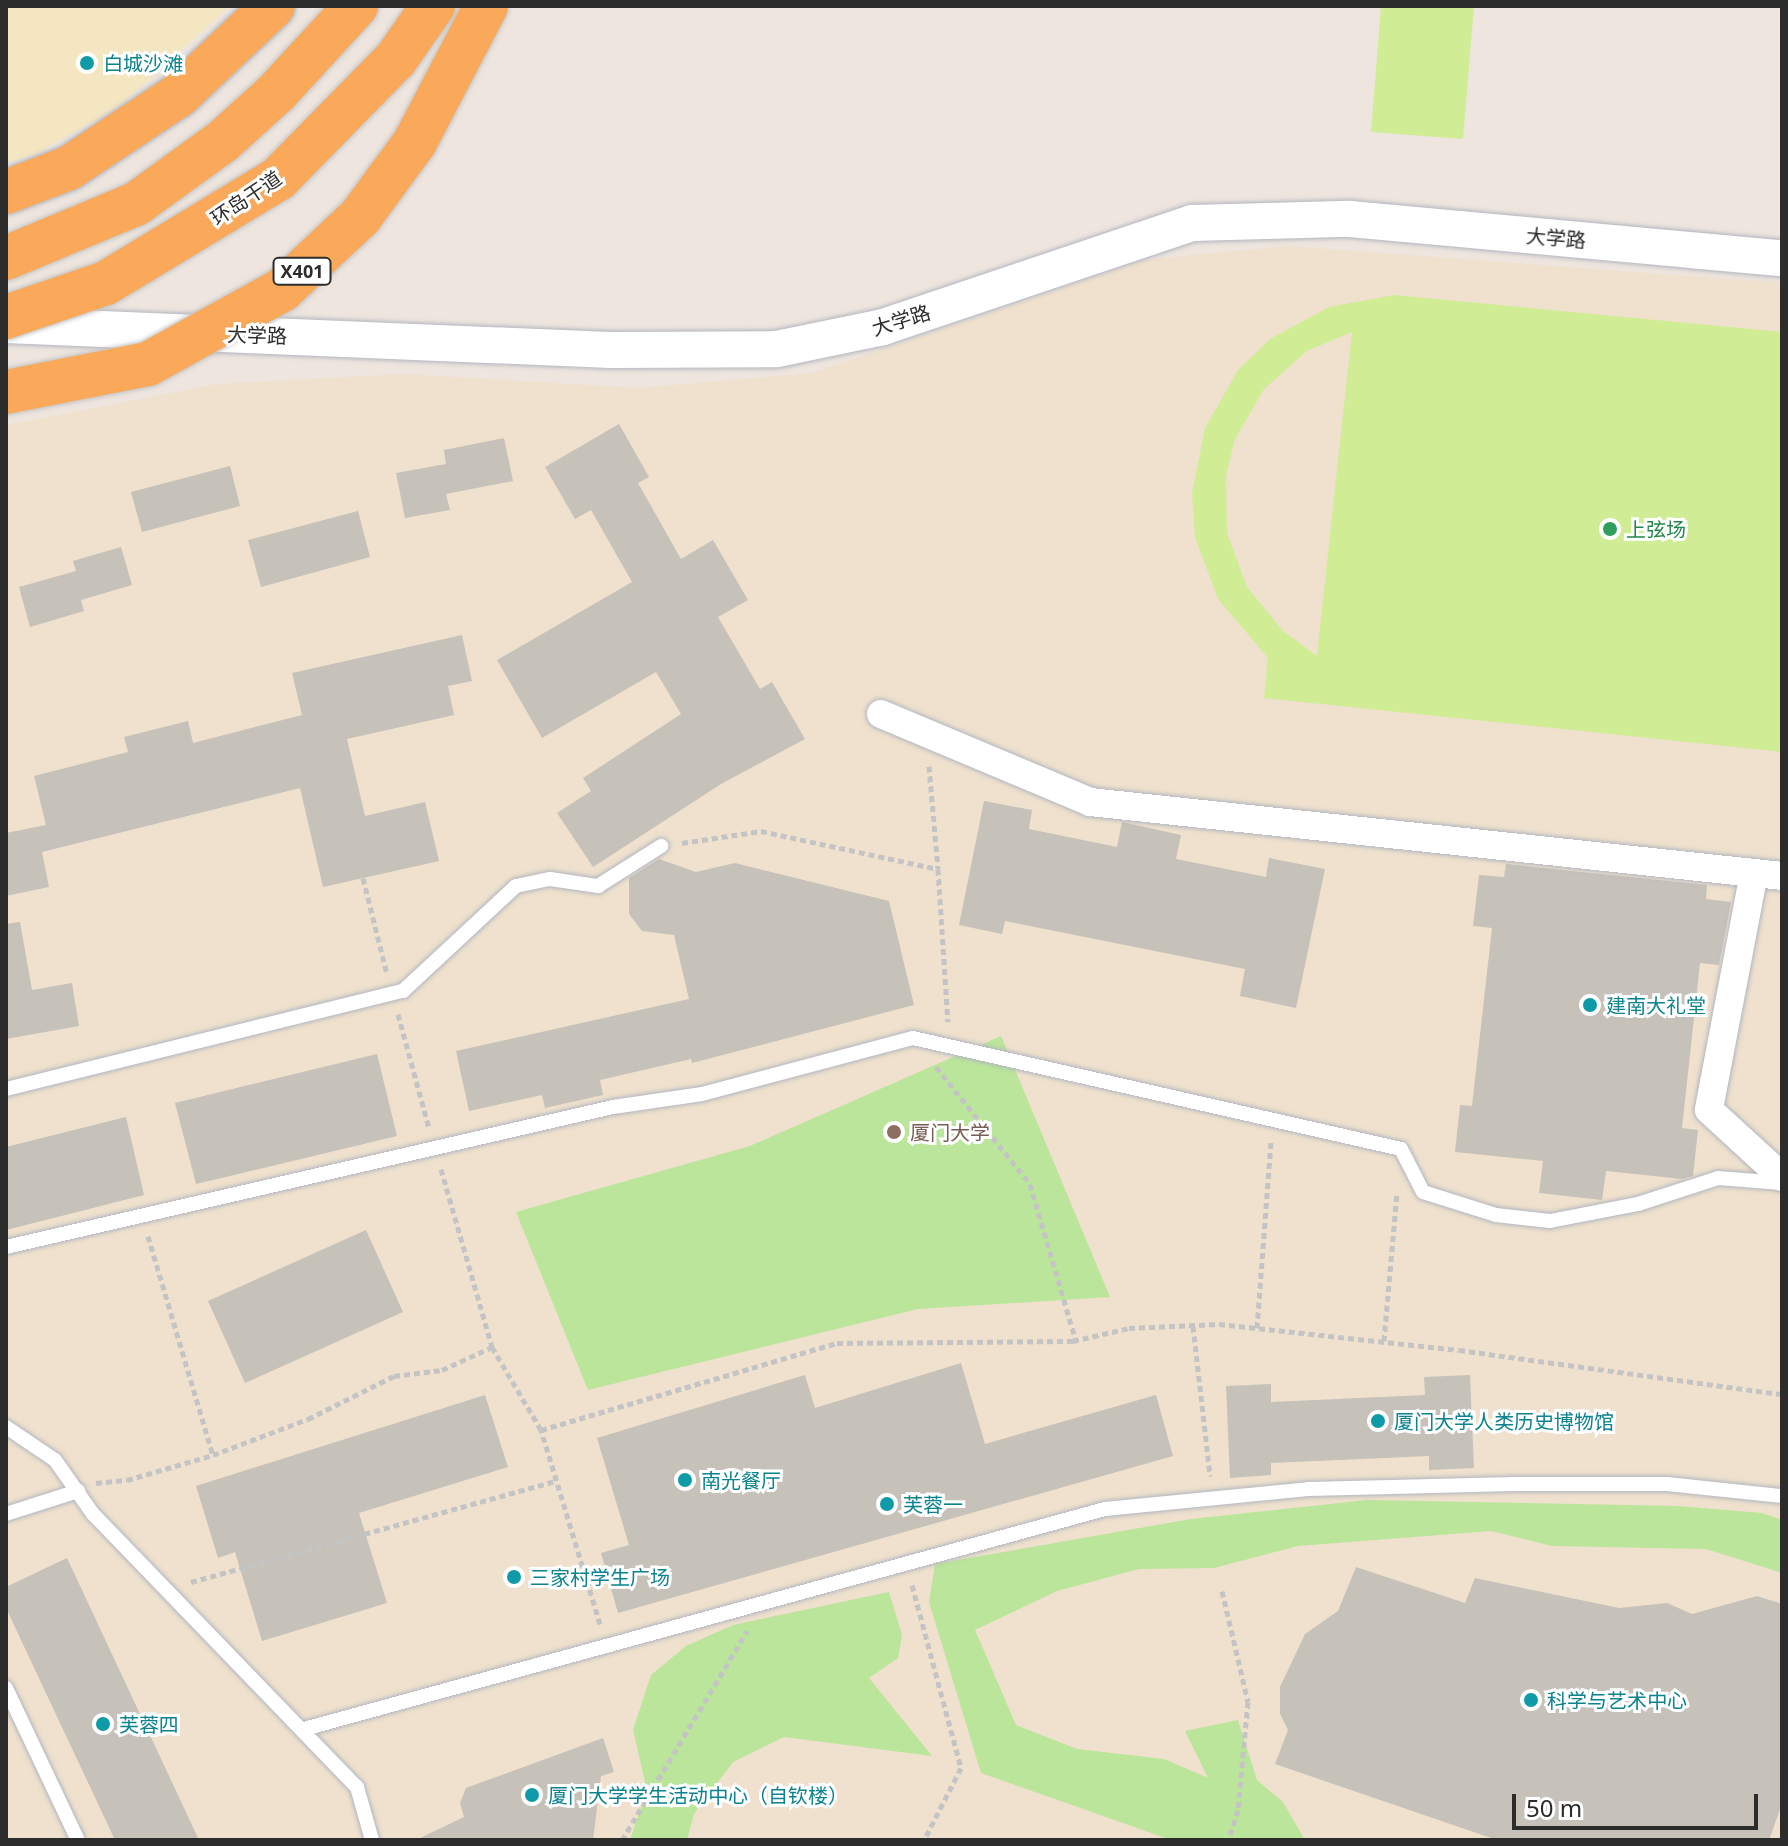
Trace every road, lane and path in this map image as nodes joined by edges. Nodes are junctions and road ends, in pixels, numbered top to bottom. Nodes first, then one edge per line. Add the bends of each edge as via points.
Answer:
1 (273, 6) edge
2 (356, 6) edge
3 (433, 6) edge
4 (486, 6) edge
5 (6, 192) edge
6 (6, 258) edge
7 (1782, 258) edge
8 (6, 317) edge
9 (6, 325) edge
10 (6, 392) edge
11 (881, 714) dead end
12 (926, 733) junction
13 (661, 846) joint
14 (938, 869) junction
15 (1768, 875) edge
16 (363, 878) dead end
17 (392, 994) junction
18 (913, 1038) junction
19 (950, 1047) junction
20 (6, 1089) edge
21 (1272, 1120) junction
22 (435, 1148) junction
23 (1401, 1149) junction
24 (1782, 1180) edge
25 (142, 1216) junction
26 (6, 1247) edge
27 (1193, 1326) junction
28 (1257, 1328) junction
29 (1076, 1341) junction
30 (1384, 1341) junction
31 (492, 1347) junction
32 (1782, 1394) edge
33 (6, 1427) edge
34 (541, 1430) junction
35 (213, 1455) junction
36 (556, 1481) junction
37 (78, 1491) junction
38 (1782, 1496) edge
39 (1213, 1498) junction
40 (6, 1514) edge
41 (906, 1564) junction
42 (167, 1589) junction
43 (1222, 1591) dead end
44 (764, 1603) junction
45 (606, 1646) junction
46 (6, 1688) edge
47 (304, 1729) junction
48 (78, 1840) edge
49 (372, 1840) edge
50 (622, 1840) edge
51 (924, 1840) edge
52 (1228, 1840) edge

1 - 5 highway via 179,95 69,168
2 - 6 highway, bridge via 277,92 223,141 136,204
3 - 8 highway, 环岛干道, bridge via 396,59 278,179 106,283
4 - 10 highway, X401, bridge via 415,142 360,217 282,290 148,364
7 - 9 street, 大学路 via 1350,219 1192,223 883,327 777,349 610,350
11 - 12 street
12 - 14 path
12 - 15 street via 1090,802
13 - 14 path via 761,831
13 - 17 lane via 598,886 550,879 516,886 487,908 432,968
14 - 19 path
15 - 24 street via 1709,1110
16 - 17 path
17 - 20 lane
17 - 22 path
18 - 19 lane
18 - 22 lane via 702,1094 613,1107
18 - 29 path via 1030,1184
19 - 21 lane
21 - 23 lane
21 - 28 path
22 - 25 lane
22 - 31 path
23 - 24 lane via 1423,1192 1496,1215 1550,1221 1638,1204 1718,1178
23 - 30 path
25 - 26 lane
25 - 35 path
27 - 28 path
27 - 29 path via 1129,1328
27 - 39 path
28 - 30 path
29 - 34 path via 837,1343
30 - 32 path
31 - 34 path via 528,1400
31 - 35 path via 442,1370 394,1376 308,1419
33 - 37 lane via 55,1460
34 - 36 path
35 - 37 path
36 - 42 path
36 - 45 path
37 - 40 lane
37 - 42 lane
38 - 39 lane via 1667,1484 1515,1484 1308,1489
39 - 41 lane via 1105,1509
41 - 44 lane
41 - 51 path via 961,1768
42 - 47 lane
43 - 52 path via 1248,1702 1238,1810
44 - 45 lane
44 - 50 path
45 - 47 lane
46 - 48 lane
47 - 49 lane via 357,1787

